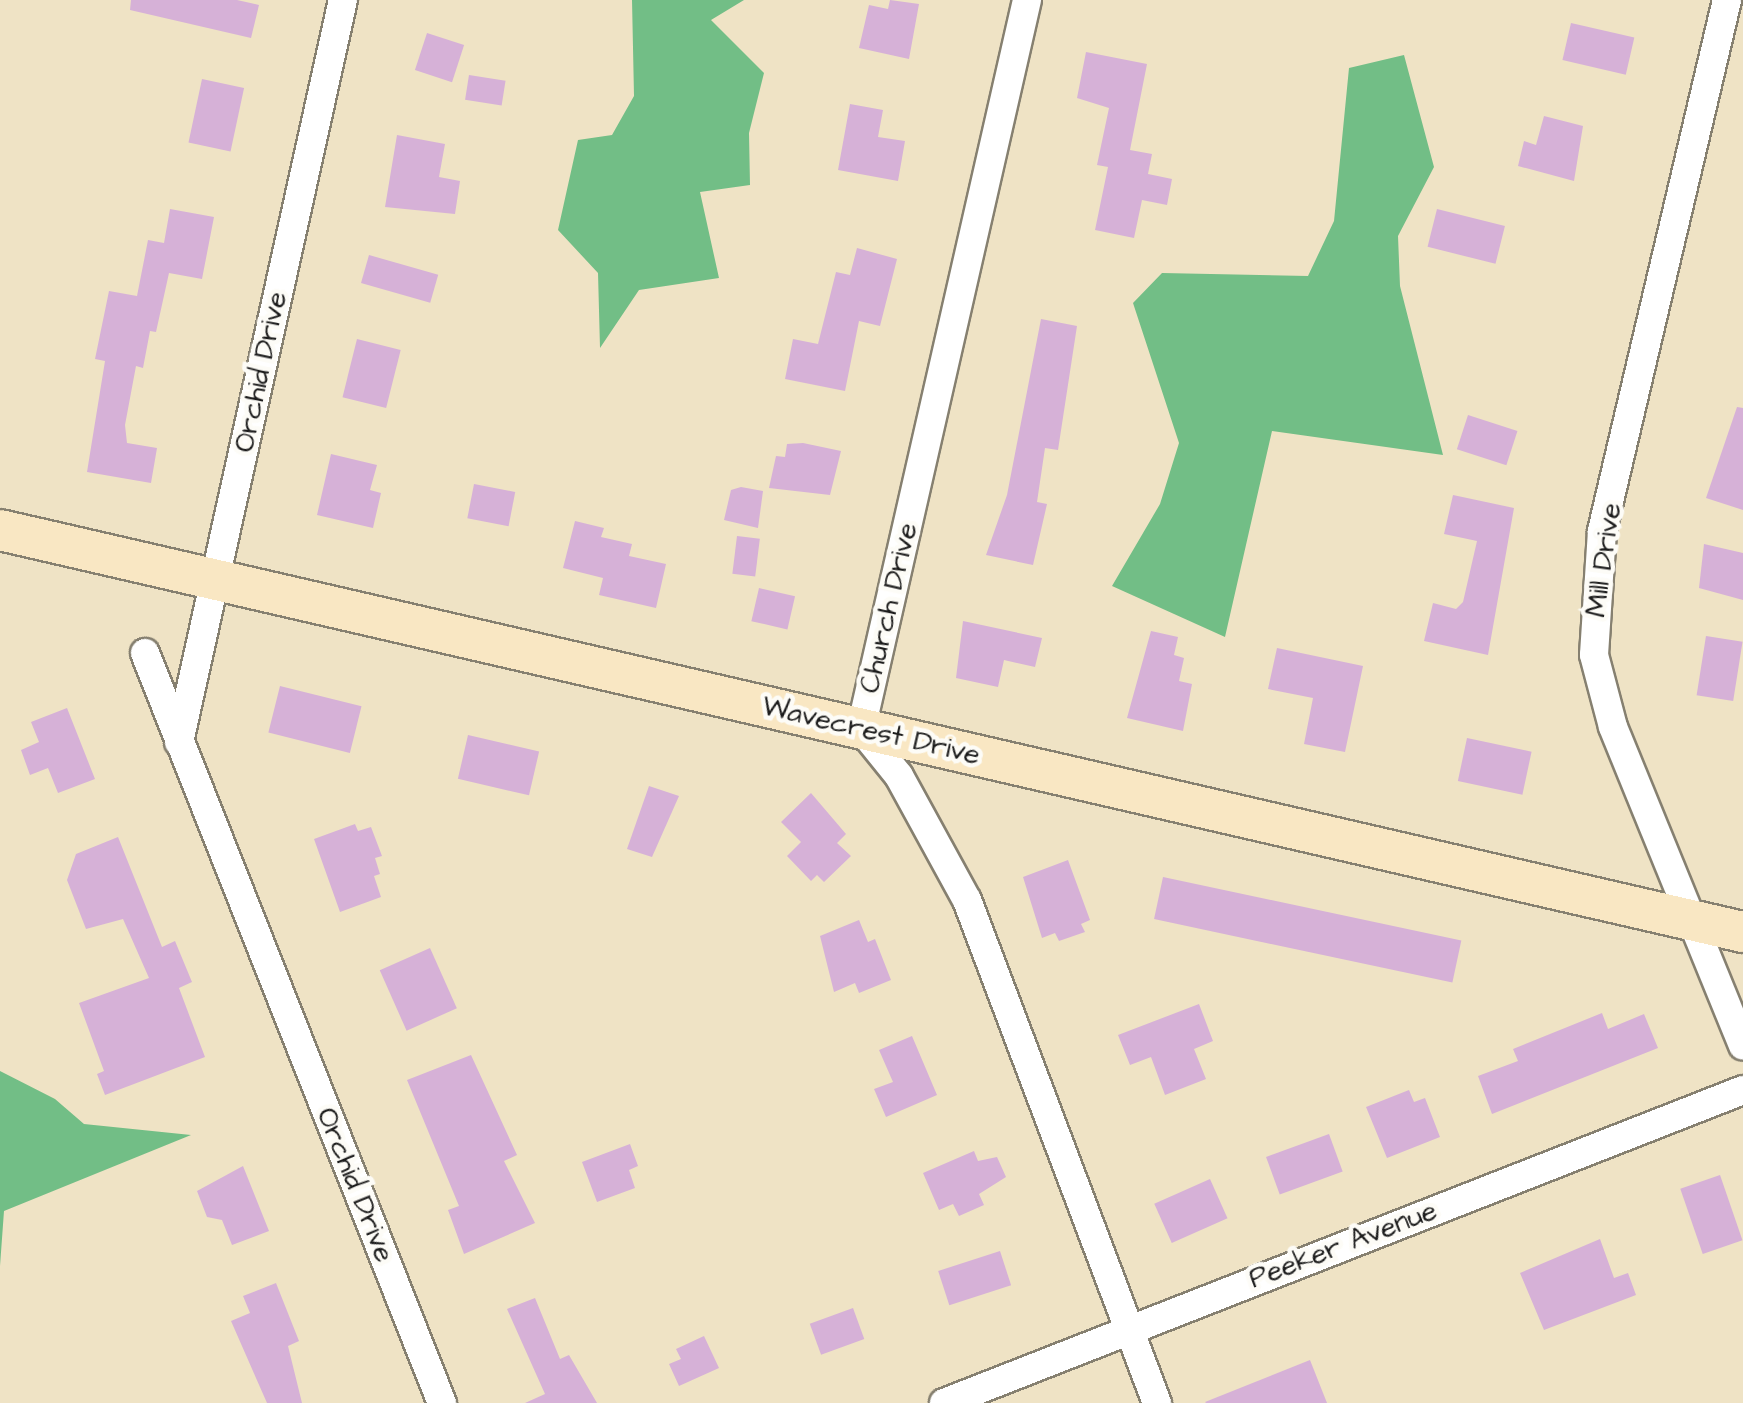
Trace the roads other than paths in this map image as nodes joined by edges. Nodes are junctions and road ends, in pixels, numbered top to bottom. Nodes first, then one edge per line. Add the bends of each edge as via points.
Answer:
1 (343, 0) edge
2 (1027, 0) edge
3 (1728, 0) edge
4 (0, 530) edge
5 (215, 579) junction
6 (145, 653) dead end
7 (861, 729) junction
8 (179, 744) junction
9 (1691, 920) junction
10 (1743, 932) edge
11 (1743, 1046) edge
12 (1743, 1090) edge
13 (1128, 1328) junction
14 (442, 1403) edge
15 (944, 1403) edge
16 (1157, 1403) edge

1 - 5 street, Orchid Drive
2 - 7 street, Church Drive
3 - 9 street, Mill Drive via 1602,531 1596,596 1594,655 1613,727
4 - 5 street, Wavecrest Drive
5 - 7 street, Wavecrest Drive
5 - 8 street, Orchid Drive
6 - 8 street, Orchid Drive
7 - 9 street, Wavecrest Drive
7 - 13 street, Church Drive via 899,776 967,900
8 - 14 street, Orchid Drive
9 - 10 street, Wavecrest Drive
9 - 11 street, Mill Drive
12 - 13 street, Peeker Avenue
13 - 15 street, Peeker Avenue
13 - 16 street, Church Drive

